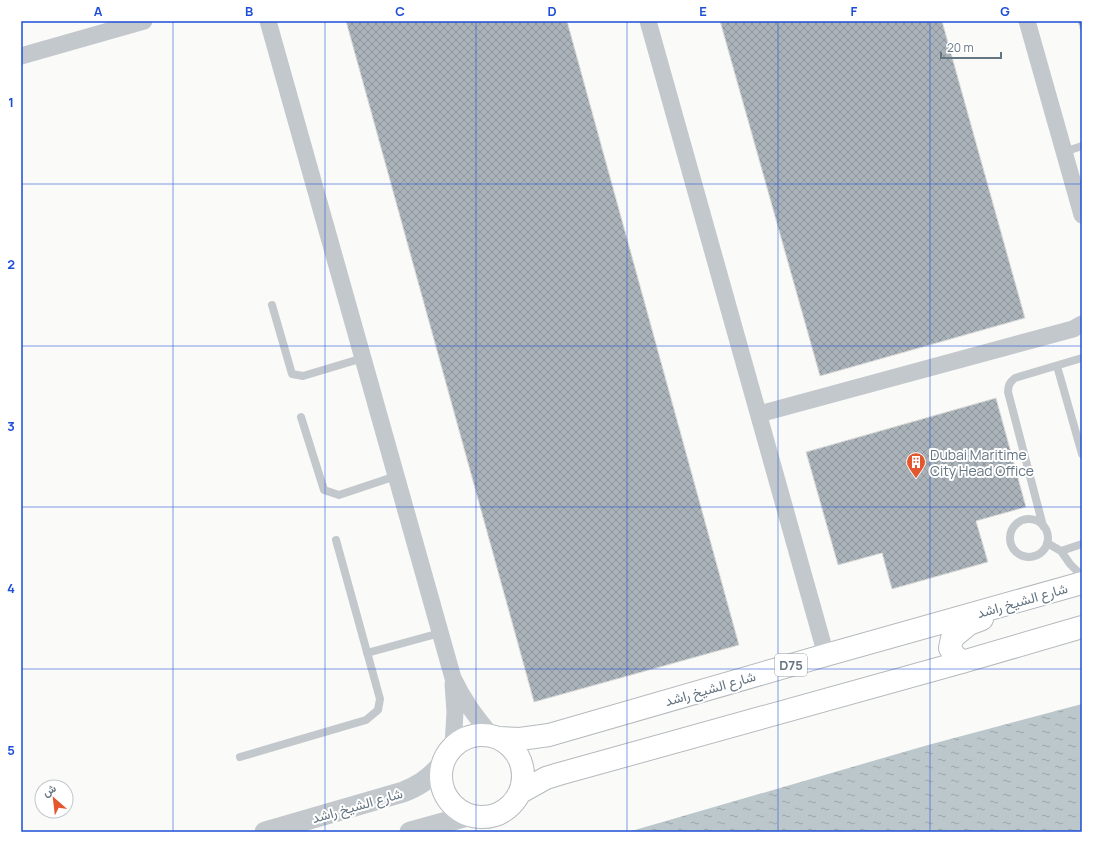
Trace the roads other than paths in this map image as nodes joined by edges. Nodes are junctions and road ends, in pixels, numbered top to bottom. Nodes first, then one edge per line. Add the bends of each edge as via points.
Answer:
1 (144, 21) edge
2 (268, 21) edge
3 (648, 21) edge
4 (1027, 21) edge
5 (21, 56) edge
6 (1082, 146) edge
7 (1064, 152) junction
8 (1077, 179) edge
9 (1082, 215) edge
10 (272, 305) dead end
11 (1082, 324) edge
12 (363, 358) junction
13 (1082, 358) edge
14 (1057, 366) junction
15 (759, 414) junction
16 (301, 417) dead end
17 (1082, 454) edge
18 (396, 476) junction
19 (1043, 526) junction
20 (336, 540) dead end
21 (1046, 543) junction
22 (1082, 544) edge
23 (1061, 552) junction
24 (1082, 576) edge
25 (1082, 584) edge
26 (1056, 591) junction
27 (1082, 627) edge
28 (440, 633) junction
29 (367, 653) junction
30 (826, 655) junction
31 (962, 662) junction
32 (453, 678) junction
33 (495, 737) junction
34 (447, 755) junction
35 (240, 757) dead end
36 (520, 792) junction
37 (468, 816) junction
38 (265, 832) edge
39 (410, 832) edge

1 - 5 street
2 - 12 street
3 - 15 street
4 - 7 street
6 - 7 lane
7 - 8 street
8 - 9 street
10 - 12 lane via 292,374 304,376
11 - 15 street via 1073,329
12 - 18 street
13 - 14 lane
14 - 17 lane
14 - 19 lane via 1015,378 1008,386
15 - 30 street
16 - 18 lane via 324,490 339,495
18 - 28 street
19 - 21 lane via 1046,531
19 - 21 lane via 1033,520 1020,521 1012,530 1010,542 1016,552 1028,557 1039,553
20 - 29 lane
21 - 23 lane
22 - 23 lane
23 - 24 lane
25 - 26 main road, شارع الشيخ راشد / D75
26 - 30 main road, شارع الشيخ راشد / D75
26 - 31 main road via 969,624 952,638 950,648 954,656
27 - 31 main road
28 - 29 lane
28 - 32 street
29 - 35 lane via 380,699 378,710 366,720
30 - 33 main road, شارع الشيخ راشد / D75 via 549,735 520,739
31 - 36 main road via 559,774
32 - 33 street via 469,708
32 - 34 street via 455,712
33 - 34 main road via 478,735 464,738
33 - 36 main road via 511,747 520,760 523,776
34 - 37 main road via 440,780 444,795 454,808
34 - 38 street, شارع الشيخ راشد via 436,772 404,792
36 - 37 main road via 505,811 480,818
37 - 39 street

